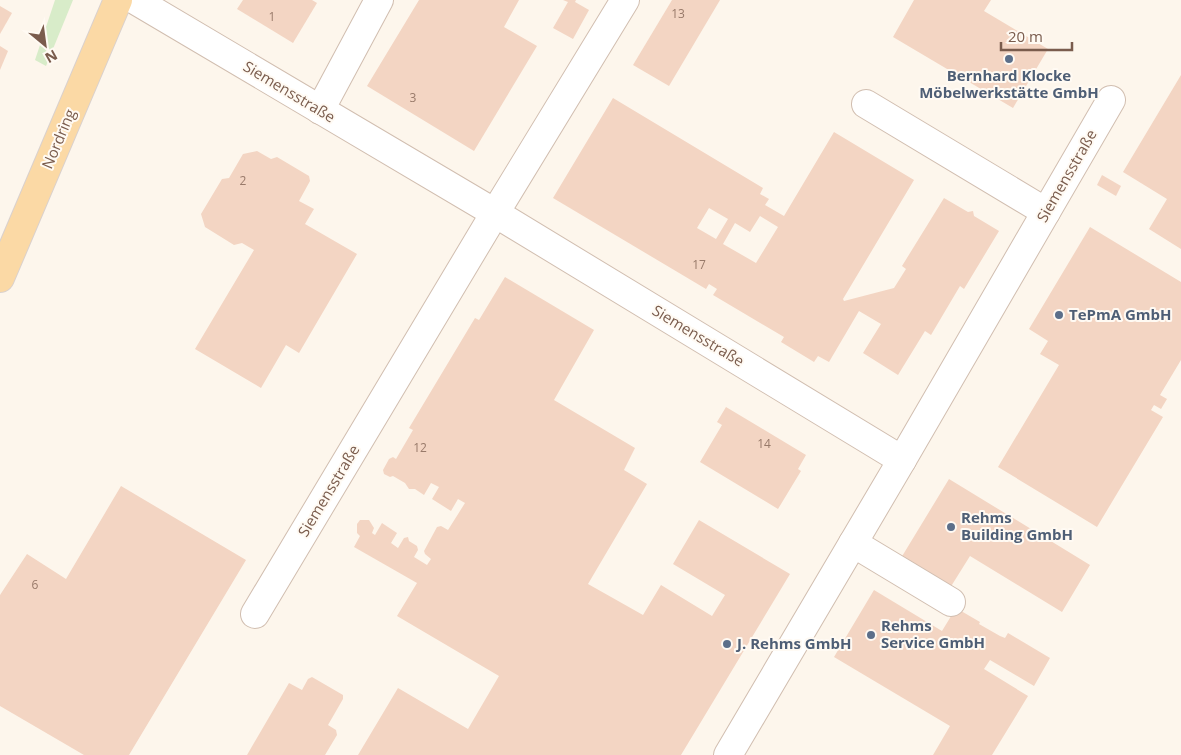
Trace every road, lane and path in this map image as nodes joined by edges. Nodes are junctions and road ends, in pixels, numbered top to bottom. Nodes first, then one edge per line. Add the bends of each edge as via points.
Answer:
1 (118, 0) edge
2 (135, 0) edge
3 (380, 0) edge
4 (625, 0) edge
5 (1111, 100) dead end
6 (866, 104) dead end
7 (320, 110) junction
8 (1046, 212) junction
9 (495, 213) junction
10 (0, 278) edge
11 (902, 460) junction
12 (853, 543) junction
13 (950, 602) dead end
14 (255, 614) dead end
15 (728, 755) edge

1 - 10 main road, Nordring
2 - 7 street, Siemensstraße
3 - 7 street
4 - 9 street, Siemensstraße
5 - 8 street, Siemensstraße
6 - 8 street
7 - 9 street, Siemensstraße
8 - 11 street, Siemensstraße
9 - 11 street, Siemensstraße
9 - 14 street, Siemensstraße
11 - 12 street, Siemensstraße
12 - 13 street
12 - 15 street, Siemensstraße

